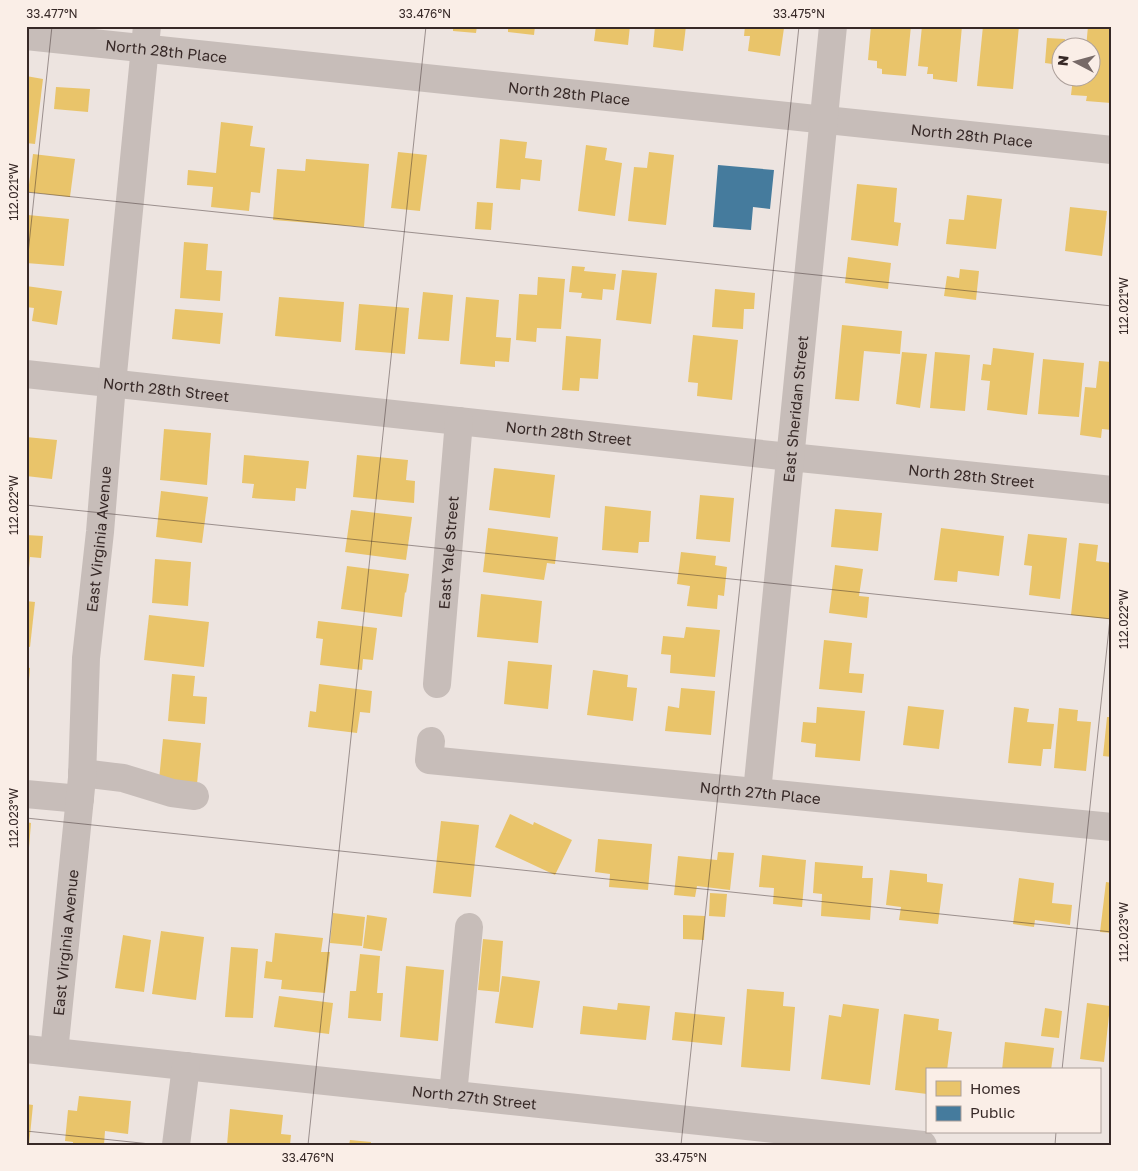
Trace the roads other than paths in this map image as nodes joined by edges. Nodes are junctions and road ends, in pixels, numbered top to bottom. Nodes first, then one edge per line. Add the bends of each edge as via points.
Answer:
1 (833, 26) edge
2 (26, 36) edge
3 (146, 37) edge
4 (823, 120) junction
5 (1112, 150) edge
6 (26, 374) edge
7 (112, 384) junction
8 (460, 421) junction
9 (790, 457) junction
10 (1112, 490) edge
11 (437, 684) dead end
12 (431, 741) dead end
13 (81, 786) junction
14 (757, 792) junction
15 (26, 794) edge
16 (195, 796) dead end
17 (1112, 827) edge
18 (469, 927) dead end
19 (26, 1049) edge
20 (54, 1052) junction
21 (186, 1066) junction
22 (453, 1095) junction
23 (176, 1145) edge
24 (923, 1145) edge

1 - 4 street, East Sheridan Street
2 - 3 street, North 28th Place
3 - 4 street, North 28th Place
3 - 7 street, East Virginia Avenue
4 - 5 street, North 28th Place
4 - 9 street, East Sheridan Street
6 - 7 street, North 28th Street
7 - 8 street, North 28th Street
7 - 13 street, East Virginia Avenue via 86,658
8 - 9 street, North 28th Street
8 - 11 street, East Yale Street
9 - 10 street, North 28th Street
9 - 14 street, East Sheridan Street
12 - 14 street, North 27th Place via 429,760
13 - 15 street
13 - 16 street via 122,778 172,793
13 - 20 street, East Virginia Avenue
14 - 17 street, North 27th Place
18 - 22 street
19 - 20 street, North 27th Street
20 - 21 street, North 27th Street
21 - 22 street, North 27th Street
21 - 23 street
22 - 24 street, North 27th Street

